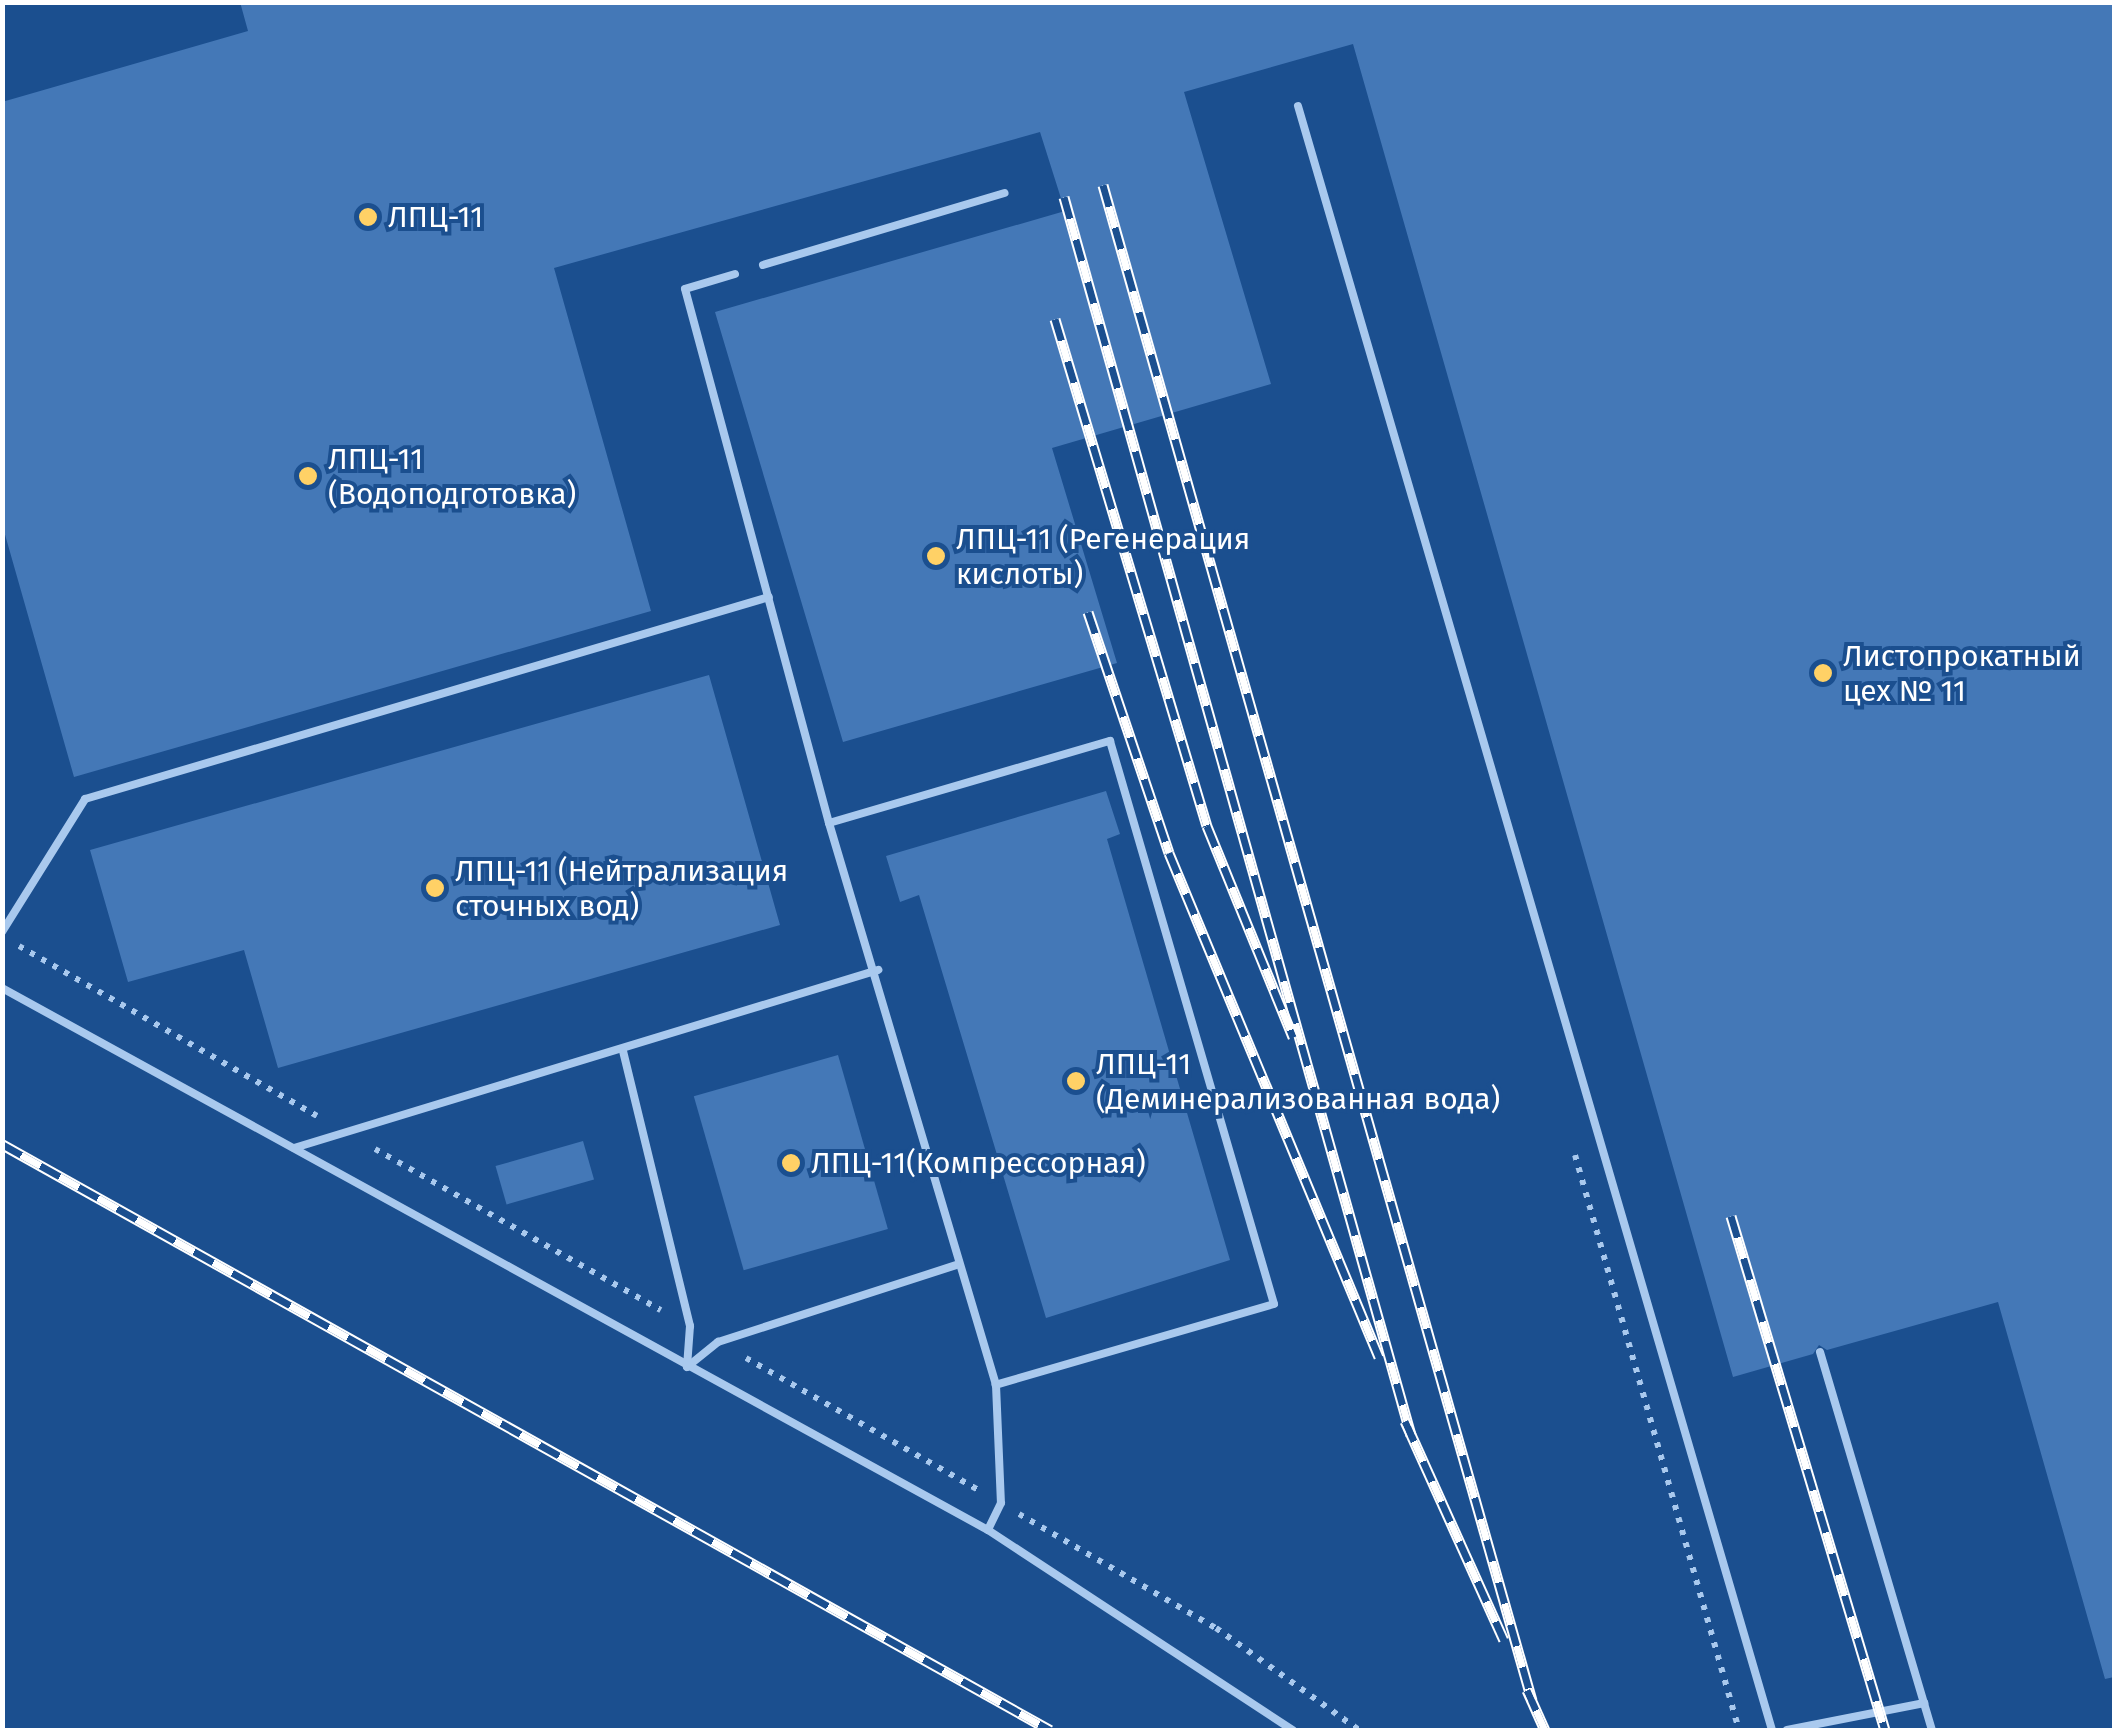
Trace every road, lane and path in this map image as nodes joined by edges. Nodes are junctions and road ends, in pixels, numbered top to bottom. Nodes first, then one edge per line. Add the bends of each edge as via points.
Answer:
1 (1298, 106) dead end
2 (1004, 193) dead end
3 (763, 265) dead end
4 (735, 274) dead end
5 (769, 597) junction
6 (829, 823) junction
7 (2, 932) edge
8 (878, 970) junction
9 (2, 988) edge
10 (623, 1051) junction
11 (293, 1149) junction
12 (956, 1265) junction
13 (1820, 1352) dead end
14 (687, 1367) junction
15 (996, 1385) junction
16 (988, 1530) junction
17 (1924, 1703) junction
18 (1293, 1730) edge
19 (1772, 1730) edge
20 (1788, 1730) edge
21 (1932, 1730) edge

1 - 19 lane
2 - 3 lane
4 - 5 lane via 685,289
5 - 6 lane
5 - 7 lane via 85,800
6 - 8 lane
6 - 15 lane via 1110,740 1274,1304
8 - 10 lane
8 - 12 lane
9 - 11 lane
10 - 11 lane
10 - 14 lane via 690,1326
11 - 14 lane
12 - 14 lane via 718,1342
12 - 15 lane
13 - 17 lane
14 - 16 lane
15 - 16 lane via 1002,1503
16 - 18 lane
17 - 20 lane
17 - 21 lane

